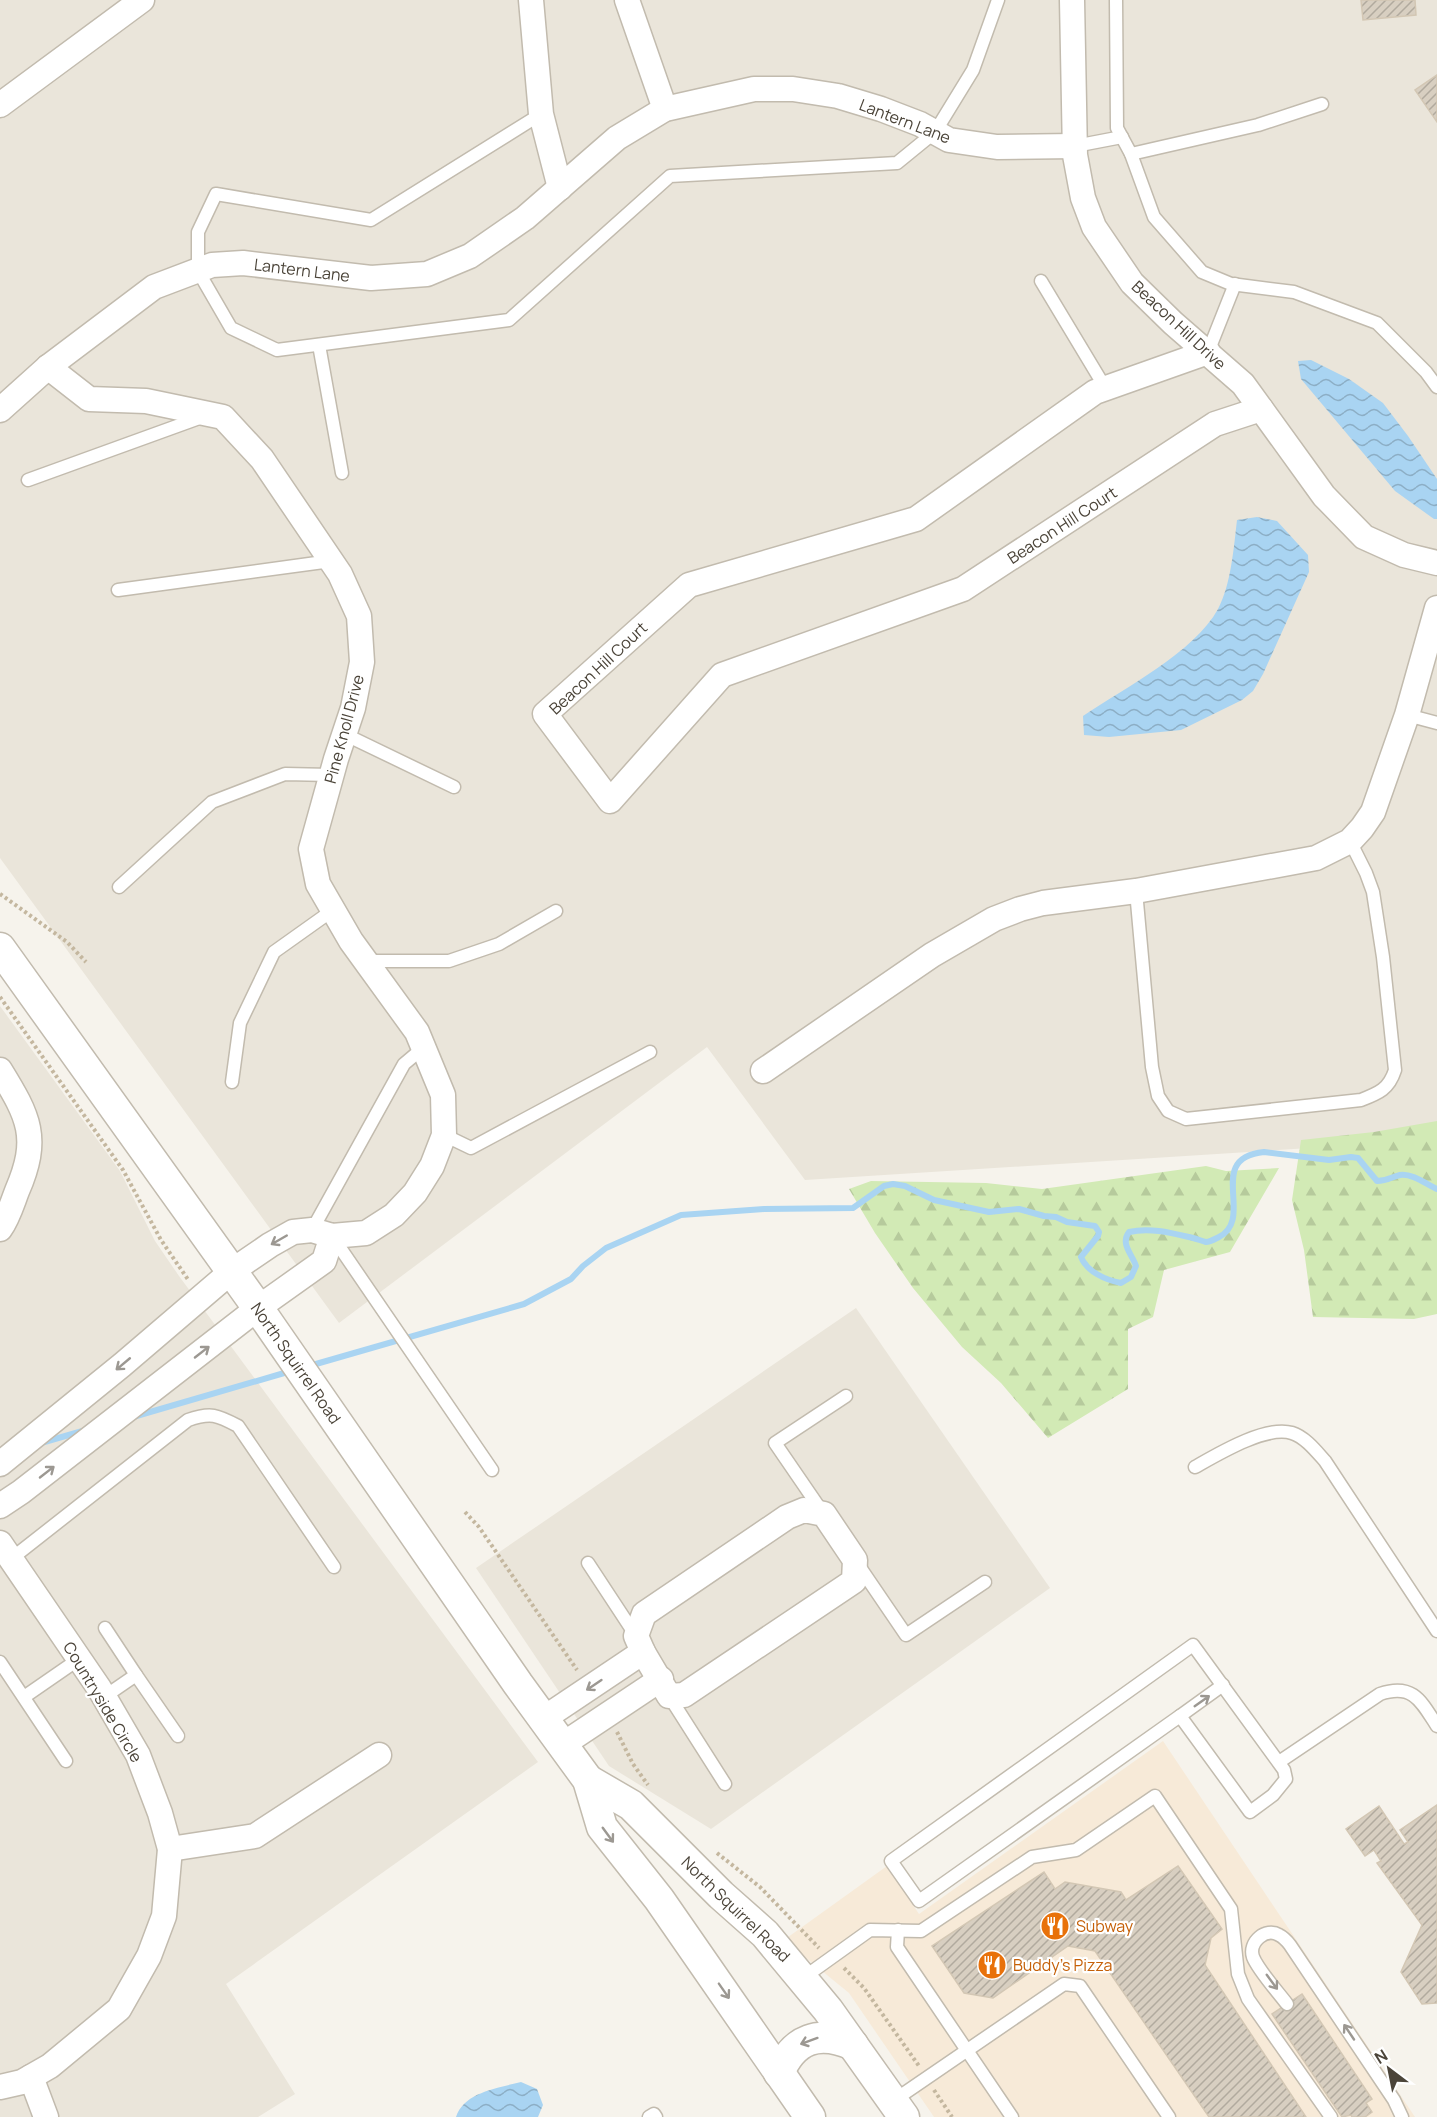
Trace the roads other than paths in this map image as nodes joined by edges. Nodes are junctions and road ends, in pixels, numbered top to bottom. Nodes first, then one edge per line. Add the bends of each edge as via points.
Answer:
1 (142, 0) edge
2 (531, 0) edge
3 (627, 0) edge
4 (998, 0) edge
5 (1072, 0) edge
6 (1116, 0) edge
7 (1322, 104) dead end
8 (0, 105) edge
9 (665, 109) junction
10 (541, 114) junction
11 (935, 132) junction
12 (1122, 137) junction
13 (1075, 146) junction
14 (1131, 154) junction
15 (560, 188) junction
16 (198, 271) junction
17 (1041, 281) dead end
18 (1235, 284) junction
19 (319, 345) junction
20 (1208, 352) junction
21 (48, 368) junction
22 (1437, 387) edge
23 (1106, 389) junction
24 (1260, 408) junction
25 (0, 410) edge
26 (212, 414) junction
27 (342, 473) dead end
28 (28, 480) dead end
29 (332, 561) junction
30 (1437, 563) edge
31 (118, 590) dead end
32 (1437, 608) edge
33 (1407, 715) junction
34 (1437, 723) edge
35 (344, 734) junction
36 (331, 775) junction
37 (454, 787) dead end
38 (1350, 840) junction
39 (119, 887) dead end
40 (1136, 891) junction
41 (333, 910) junction
42 (556, 911) dead end
43 (0, 948) edge
44 (366, 961) junction
45 (423, 1048) junction
46 (650, 1052) dead end
47 (0, 1070) edge
48 (763, 1071) dead end
49 (232, 1082) dead end
50 (444, 1135) junction
51 (0, 1229) edge
52 (322, 1233) junction
53 (232, 1271) junction
54 (258, 1308) junction
55 (846, 1396) dead end
56 (0, 1464) edge
57 (1195, 1467) dead end
58 (492, 1470) dead end
59 (0, 1506) edge
60 (824, 1514) junction
61 (5, 1551) edge
62 (855, 1560) junction
63 (588, 1563) dead end
64 (334, 1567) dead end
65 (985, 1582) dead end
66 (105, 1628) dead end
67 (1437, 1631) edge
68 (639, 1644) junction
69 (79, 1659) junction
70 (0, 1662) edge
71 (136, 1675) junction
72 (1223, 1685) junction
73 (665, 1687) junction
74 (24, 1697) junction
75 (104, 1697) junction
76 (1180, 1716) junction
77 (543, 1719) junction
78 (1437, 1726) edge
79 (178, 1736) dead end
80 (562, 1745) junction
81 (379, 1755) dead end
82 (66, 1761) dead end
83 (1279, 1762) junction
84 (588, 1780) junction
85 (724, 1784) dead end
86 (170, 1849) junction
87 (685, 1859) junction
88 (643, 1880) junction
89 (898, 1930) junction
90 (803, 1978) junction
91 (1287, 2004) dead end
92 (853, 2045) junction
93 (967, 2051) junction
94 (779, 2073) junction
95 (31, 2077) junction
96 (0, 2087) edge
97 (899, 2109) edge
98 (46, 2117) edge
99 (649, 2117) edge
100 (656, 2117) edge
101 (810, 2117) edge
102 (1012, 2117) edge
103 (1169, 2117) edge
104 (1331, 2117) edge
105 (1402, 2117) edge

1 - 8 street
2 - 10 street
3 - 9 street
4 - 11 lane via 973,70
5 - 13 street, Beacon Hill Drive
6 - 12 lane via 1117,128
7 - 14 lane via 1258,125
9 - 11 street, Lantern Lane via 754,89 793,89 838,96 881,109
9 - 15 street, Lantern Lane via 617,138
10 - 15 street
10 - 16 lane via 371,220 216,194 198,232
11 - 13 street, Lantern Lane via 949,140 997,147
11 - 19 lane via 897,163 670,176 509,320
12 - 13 lane
12 - 14 lane
13 - 20 street, Beacon Hill Drive via 1083,198 1094,227 1132,283
14 - 18 lane via 1154,217 1202,272
15 - 16 street, Lantern Lane via 470,256 427,274 371,279 243,263 212,265
16 - 19 lane via 231,328 277,350
16 - 21 street, Lantern Lane via 154,286
17 - 23 lane
18 - 20 lane
18 - 22 lane via 1294,292 1377,323
19 - 27 lane
20 - 23 street, Beacon Hill Court
20 - 24 street, Beacon Hill Drive via 1243,384
21 - 25 street
21 - 26 street, Pine Knoll Drive via 88,399 146,400
23 - 24 street, Beacon Hill Court via 1095,392 916,519 689,585 545,714 610,801 722,675 963,590 1215,424
24 - 30 street, Beacon Hill Drive via 1324,496 1364,537 1404,555
26 - 28 lane
26 - 29 street, Pine Knoll Drive via 223,417 262,459
29 - 31 lane
29 - 35 street, Pine Knoll Drive via 359,616 362,662
32 - 33 street
33 - 34 lane
33 - 38 street via 1373,812
35 - 36 street, Pine Knoll Drive
35 - 37 lane
36 - 39 lane via 285,774 212,802
36 - 41 street, Pine Knoll Drive via 311,849 318,884
38 - 40 street via 1316,858
38 - 40 lane via 1373,892 1395,1070 1390,1084 1361,1100 1186,1119 1168,1112 1158,1096 1152,1067
40 - 48 street via 1043,903 994,919 932,955
41 - 44 street, Pine Knoll Drive
41 - 49 lane via 274,952 240,1023
42 - 44 lane via 499,944 449,961
43 - 53 street, North Squirrel Road
44 - 45 street, Pine Knoll Drive via 417,1032
45 - 50 street, Pine Knoll Drive via 443,1095
45 - 52 lane via 404,1064
46 - 50 lane via 471,1148
47 - 51 street via 19,1101 30,1134 27,1169
50 - 52 street, Pine Knoll Drive via 432,1166 415,1193 394,1215 366,1233
52 -> 53 street, Pine Knoll Drive via 293,1232
52 - 54 street via 324,1260
52 - 58 lane
53 - 54 street, North Squirrel Road
53 -> 56 street
59 -> 54 street
54 - 77 street, North Squirrel Road
55 - 60 lane via 775,1443
57 - 67 lane via 1235,1445 1275,1431 1293,1433 1310,1444
60 - 62 street
60 - 68 street via 804,1510 787,1517 644,1614
61 - 64 lane via 188,1420 204,1414 238,1426
61 - 69 street, Countryside Circle
62 - 65 lane via 906,1635
62 - 73 street via 854,1581 684,1695
63 - 68 lane
66 - 71 lane
68 - 73 street
68 -> 77 street
69 - 74 lane
69 - 75 street, Countryside Circle
70 - 74 lane
71 - 75 lane
71 - 79 lane
76 -> 72 lane
72 - 76 lane via 1193,1645 891,1861 919,1901
72 - 83 lane
73 - 80 street
73 - 85 lane
74 - 82 lane
75 - 86 street, Countryside Circle via 138,1755
76 - 83 lane via 1250,1812 1283,1785 1286,1774
77 - 80 street, North Squirrel Road
78 - 83 lane via 1417,1696 1406,1691 1388,1692
80 - 84 street, North Squirrel Road
81 - 86 street via 255,1836
84 - 87 street, North Squirrel Road via 631,1805
84 -> 88 street, North Squirrel Road via 602,1827
86 - 95 street, Countryside Circle via 164,1916 149,1956 119,2009
87 - 88 street via 659,1860
87 - 90 street, North Squirrel Road via 765,1934
88 -> 94 street, North Squirrel Road
89 - 90 lane via 870,1930
89 - 93 lane via 897,1947
89 - 104 lane via 921,1931 1032,1857 1076,1850 1155,1796 1231,1909 1238,1974 1248,1999
90 - 92 street, North Squirrel Road
105 -> 91 lane via 1290,1945 1279,1934 1267,1933 1254,1943 1254,1957
92 -> 94 street via 840,2039 811,2039 791,2051
92 - 97 street, North Squirrel Road
93 - 97 lane
93 - 102 lane
93 - 103 lane via 1064,1984 1080,1986
94 - 101 street, North Squirrel Road
95 - 96 street, Countryside Circle
95 - 98 street
99 - 100 lane

